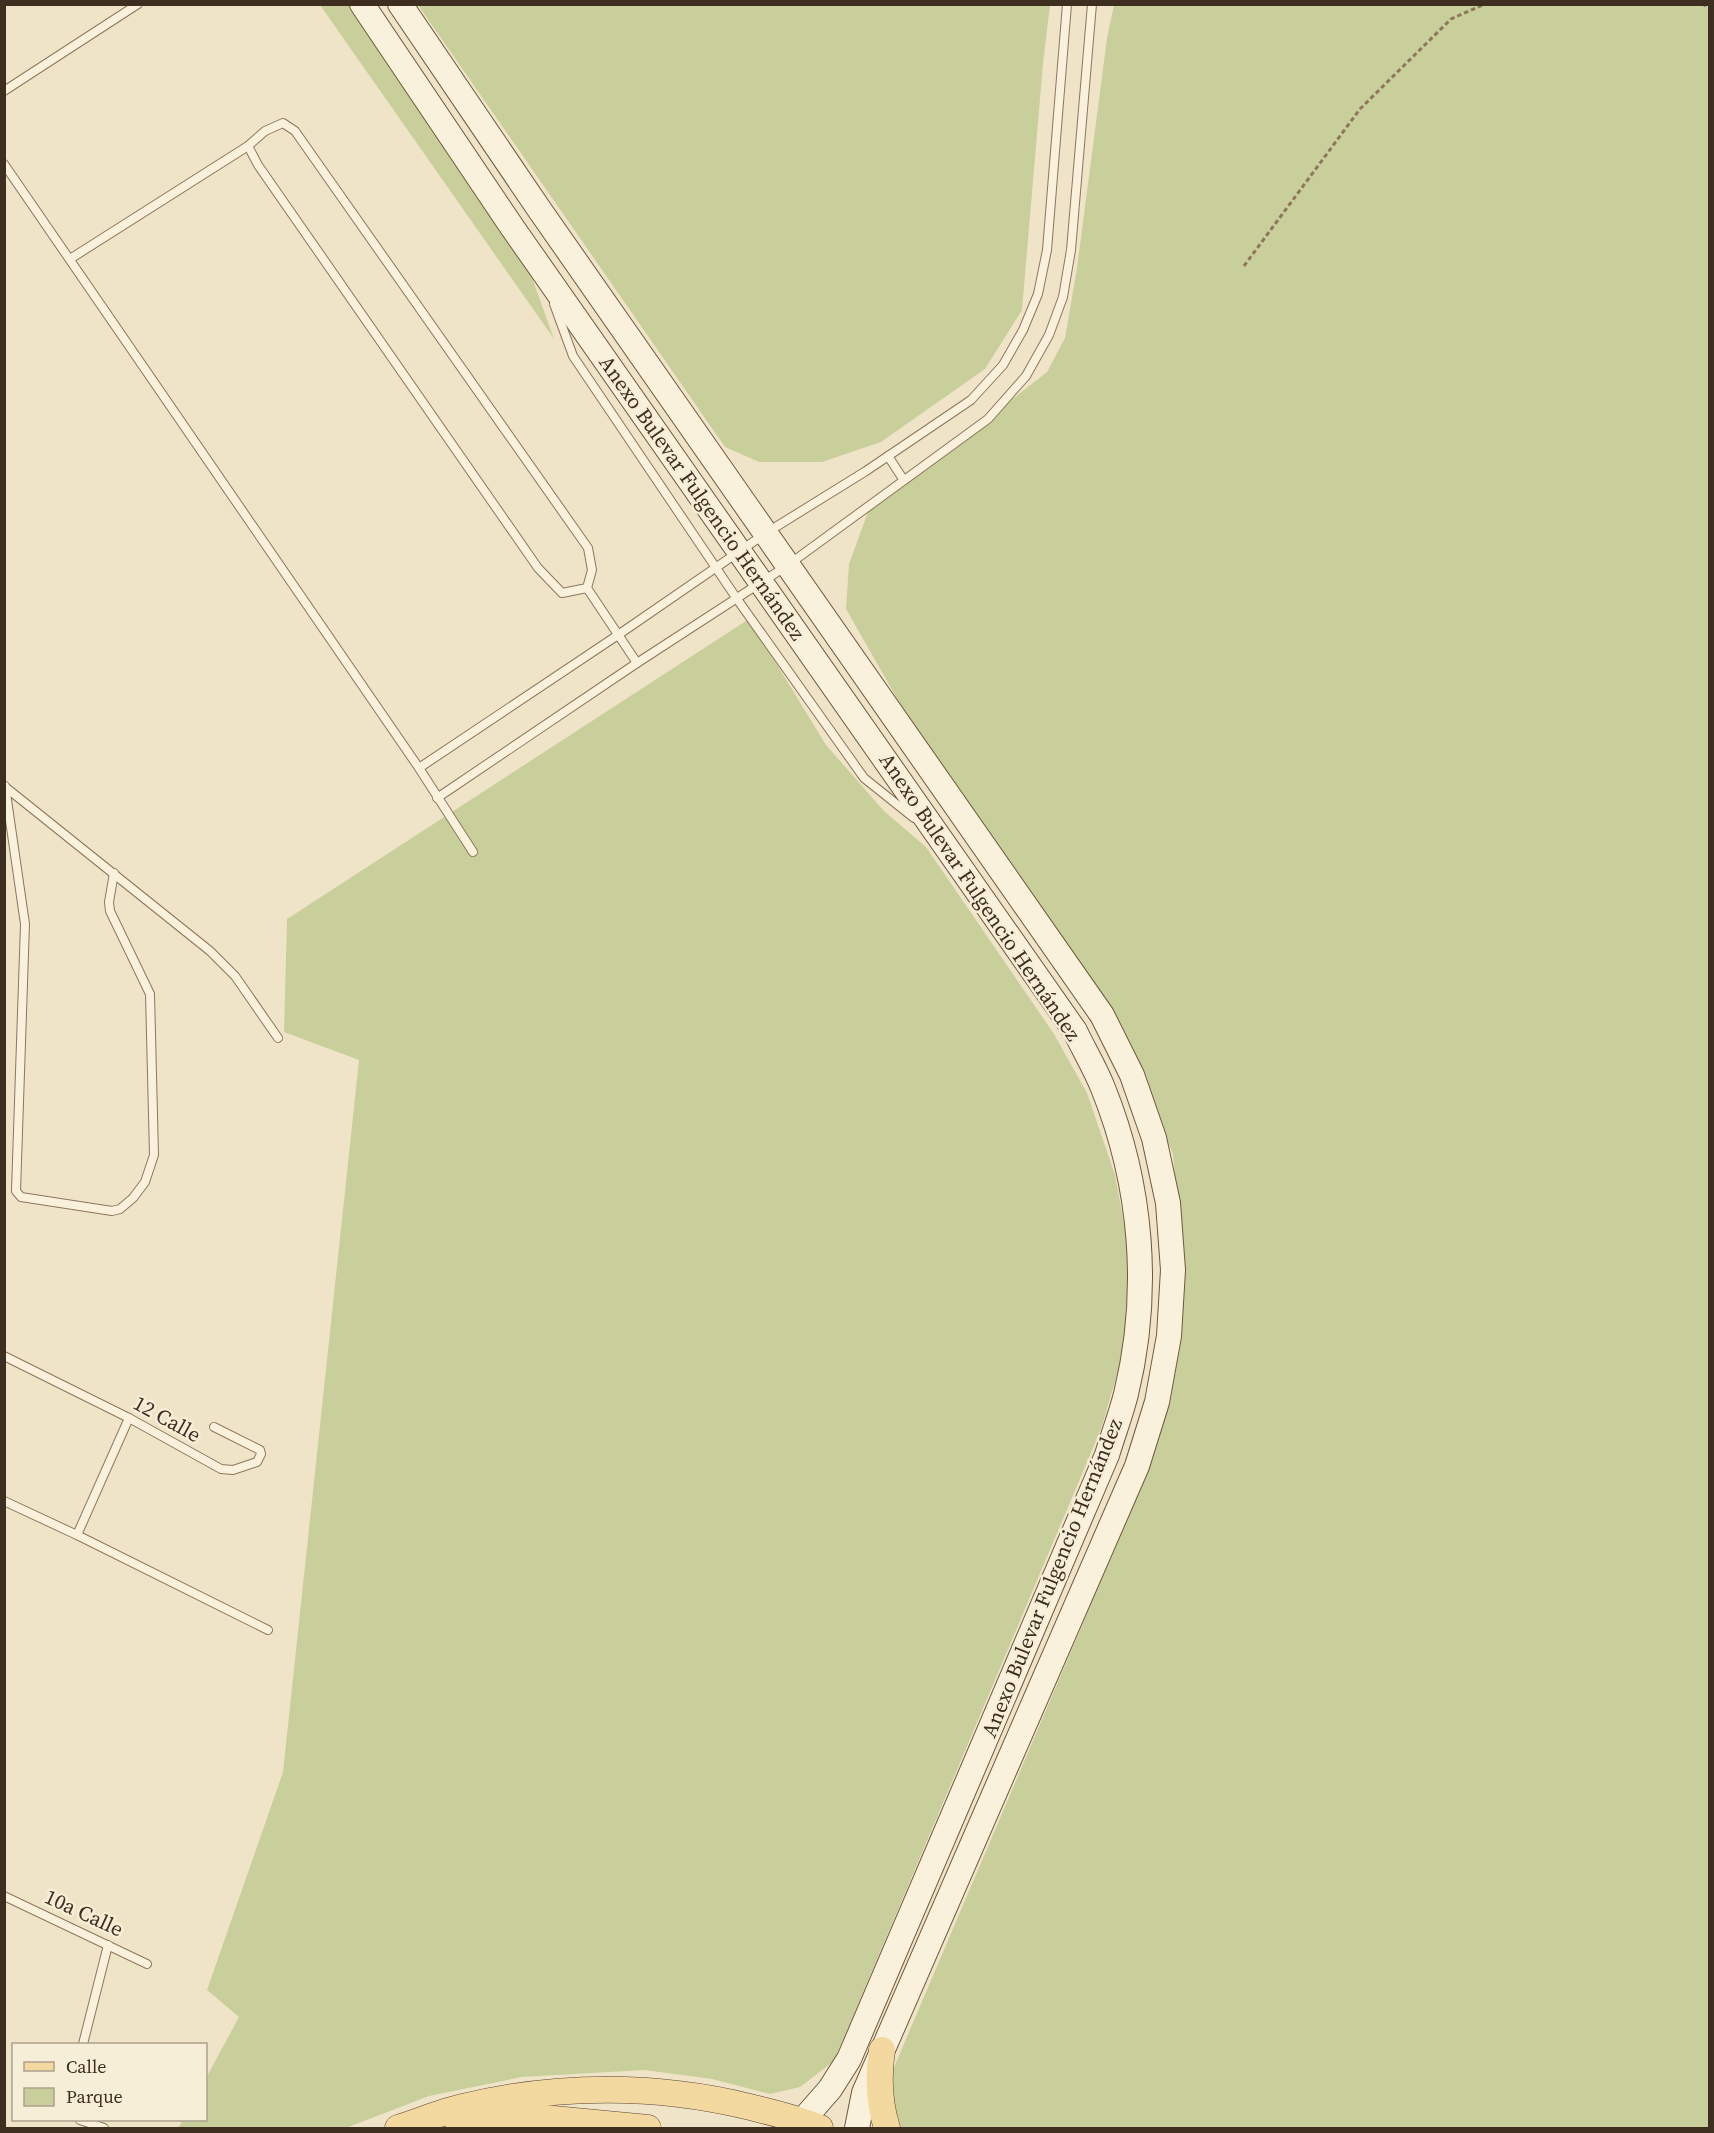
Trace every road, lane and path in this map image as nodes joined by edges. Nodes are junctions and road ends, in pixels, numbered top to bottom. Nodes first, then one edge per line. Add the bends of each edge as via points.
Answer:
1 (138, 4) edge
2 (362, 4) edge
3 (400, 4) edge
4 (1067, 4) edge
5 (1092, 4) edge
6 (1485, 4) edge
7 (1702, 4) edge
8 (1710, 8) edge
9 (4, 91) edge
10 (248, 146) junction
11 (4, 164) edge
12 (70, 259) junction
13 (1244, 266) dead end
14 (542, 269) junction
15 (888, 456) junction
16 (903, 479) junction
17 (766, 533) junction
18 (739, 552) junction
19 (788, 565) junction
20 (716, 568) junction
21 (761, 583) junction
22 (587, 588) junction
23 (737, 599) junction
24 (618, 635) junction
25 (638, 663) junction
26 (419, 768) junction
27 (5, 786) edge
28 (437, 798) junction
29 (945, 843) junction
30 (473, 852) dead end
31 (114, 873) junction
32 (278, 1038) dead end
33 (4, 1356) edge
34 (129, 1418) junction
35 (214, 1427) dead end
36 (4, 1501) edge
37 (77, 1535) junction
38 (267, 1630) dead end
39 (4, 1896) edge
40 (108, 1945) junction
41 (147, 1964) dead end
42 (82, 2043) edge
43 (882, 2050) junction
44 (83, 2121) edge
45 (410, 2125) edge
46 (804, 2126) edge
47 (104, 2128) edge
48 (648, 2128) edge
49 (857, 2128) edge
50 (887, 2128) edge

1 - 9 lane
2 - 14 main road, Anexo Bulevar Fulgencio Hernández
3 - 17 main road, Anexo Bulevar Fulgencio Hernández
4 - 15 lane via 1047,250 1038,294 1004,365 971,400
5 - 16 lane via 1071,250 1063,297 1050,335 1026,376 988,419
6 - 13 path via 1451,19 1360,109
7 - 8 path
10 - 12 lane
10 - 22 lane via 538,568 562,592
10 - 22 lane via 265,131 284,123 296,131 588,548 592,570
11 - 12 lane
12 - 26 lane
14 - 18 main road, Anexo Bulevar Fulgencio Hernández
14 - 20 lane via 573,356
15 - 16 lane
15 - 17 lane
16 - 19 lane
17 - 18 lane
17 - 19 main road, Anexo Bulevar Fulgencio Hernández
18 - 20 lane
18 - 21 main road, Anexo Bulevar Fulgencio Hernández
19 - 21 lane
19 - 43 main road, Anexo Bulevar Fulgencio Hernández via 1102,1015 1132,1074 1154,1138 1168,1203 1173,1270 1170,1336 1157,1402 1137,1466
20 - 23 lane
20 - 24 lane
21 - 23 lane
21 - 29 main road, Anexo Bulevar Fulgencio Hernández
22 - 24 lane
23 - 25 lane
23 - 29 lane via 864,778
24 - 25 lane
24 - 26 lane
25 - 28 lane
26 - 28 lane
27 - 31 lane
27 - 31 lane via 25,924 16,1191 21,1197 112,1211 133,1198 145,1182 154,1155 150,994 110,911
28 - 30 lane
29 - 46 main road, Anexo Bulevar Fulgencio Hernández via 1075,1031 1103,1087 1123,1146 1136,1208 1141,1270 1137,1333 1126,1395 1102,1466 849,2059
31 - 32 lane via 219,959
33 - 34 lane, 12 Calle
34 - 35 lane, 12 Calle via 221,1469 233,1470 257,1462 260,1450
34 - 37 lane
36 - 37 lane
37 - 38 lane
39 - 40 lane, 10a Calle
40 - 41 lane, 10a Calle
40 - 42 lane
43 - 49 main road, Anexo Bulevar Fulgencio Hernández via 864,2093
43 - 50 main road via 880,2102
44 - 47 lane
45 - 46 main road via 503,2098 607,2090 680,2093 732,2103
45 - 48 main road via 543,2118

